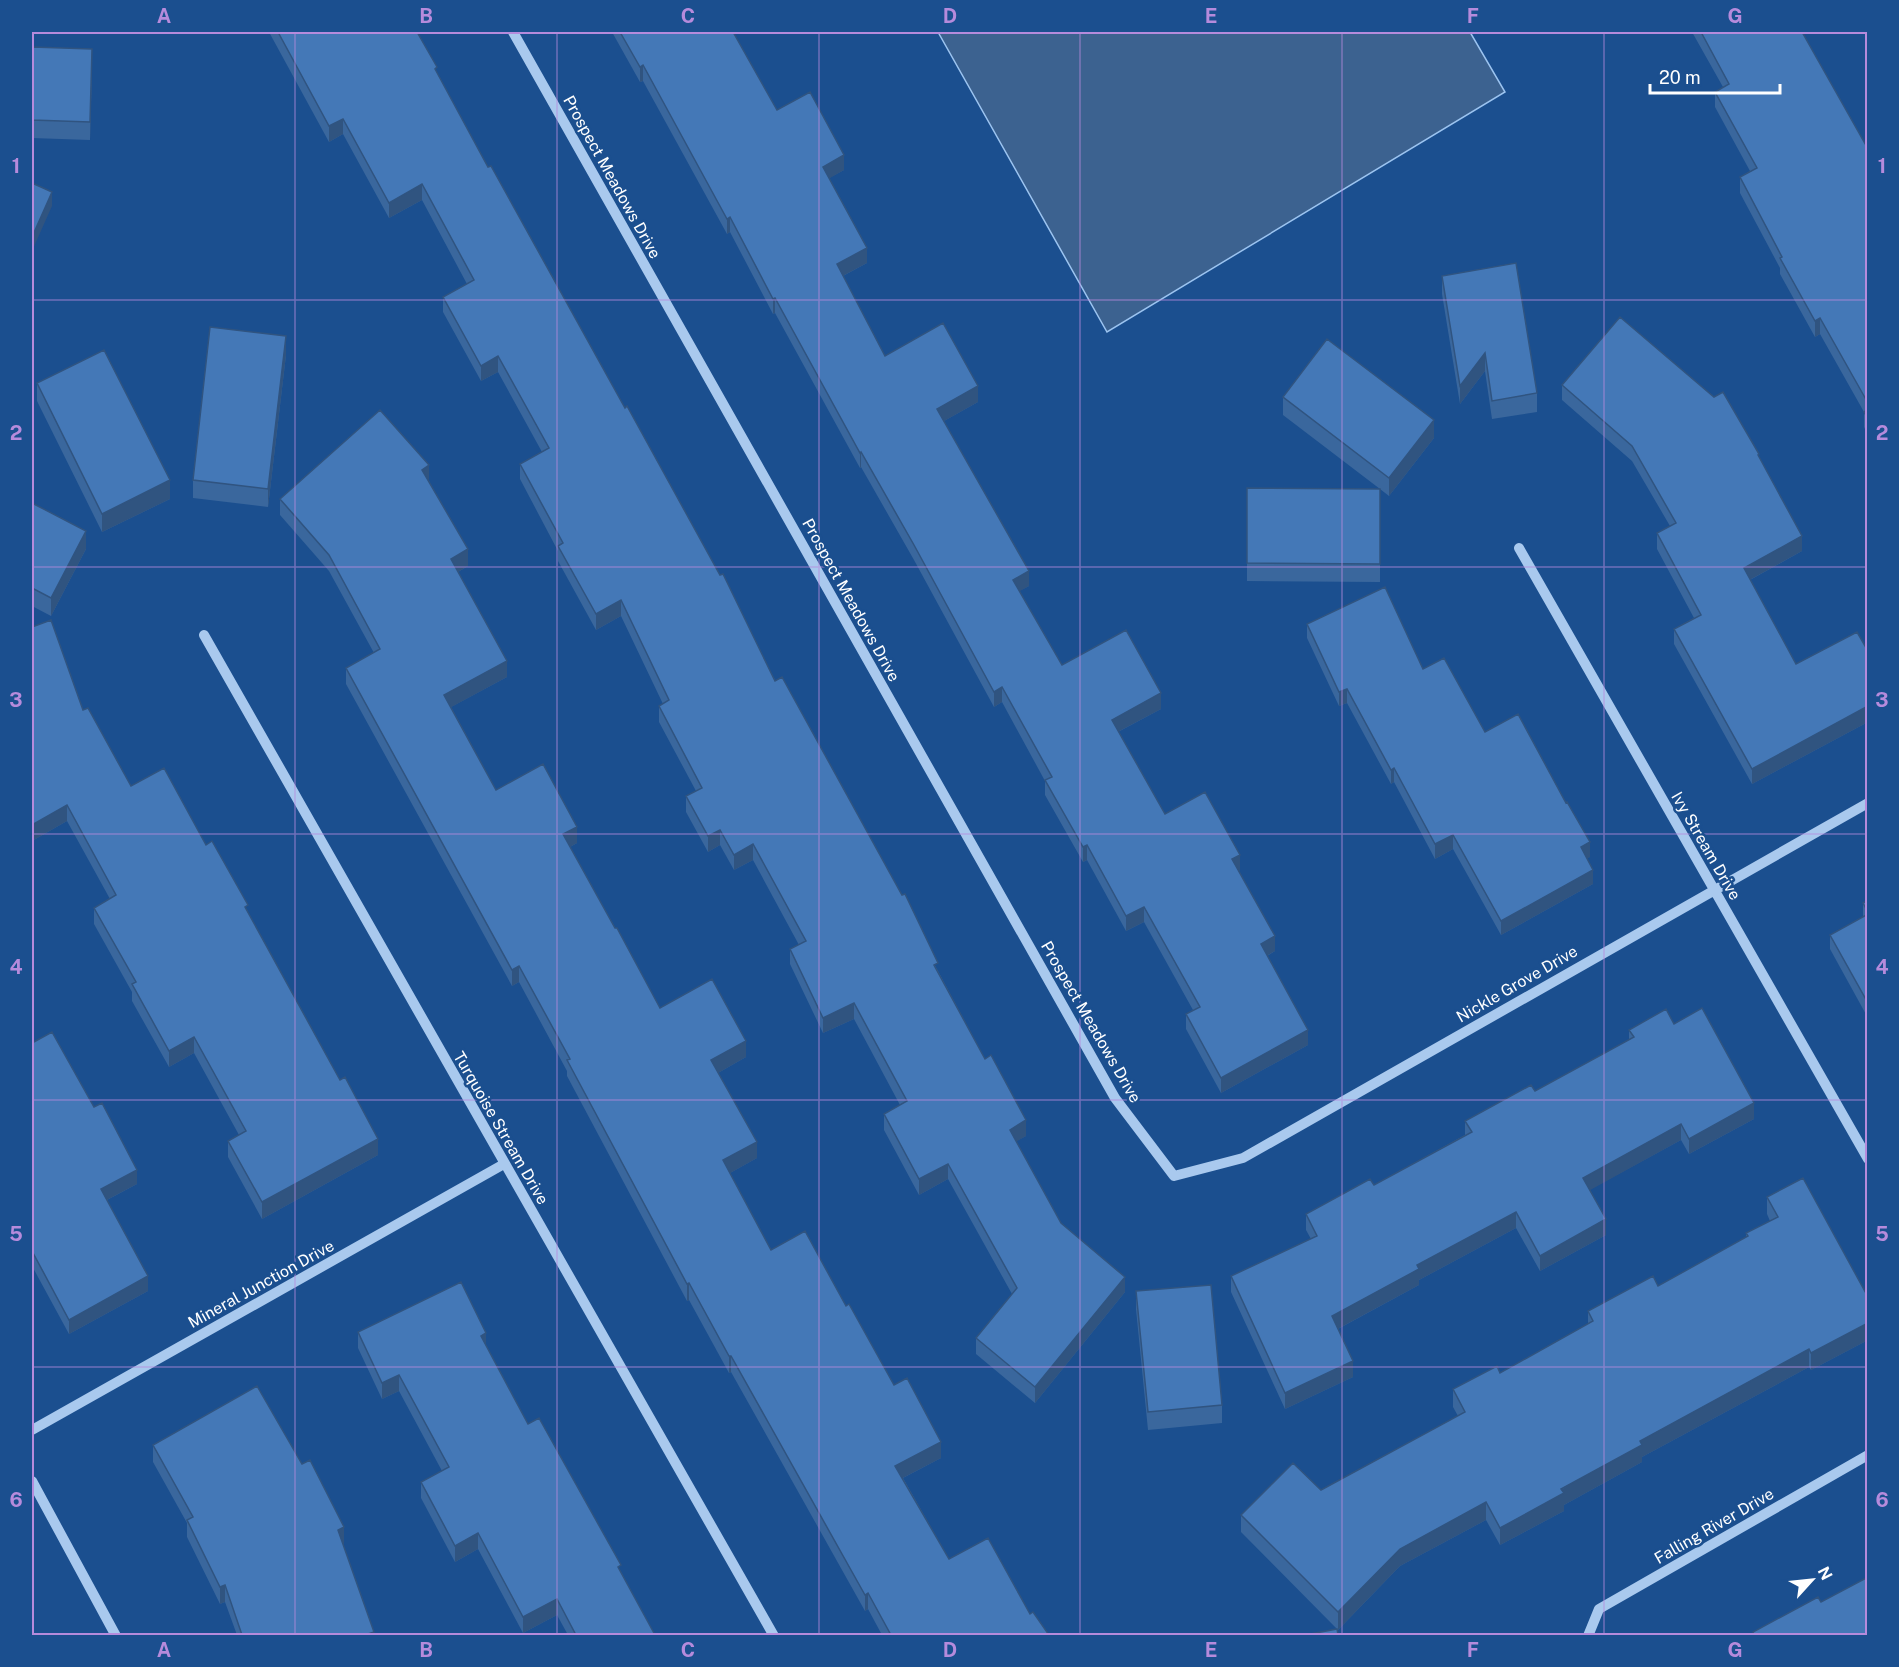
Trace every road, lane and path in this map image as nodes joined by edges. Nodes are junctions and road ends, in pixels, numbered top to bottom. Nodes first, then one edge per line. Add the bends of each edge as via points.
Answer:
1 (513, 32) edge
2 (1519, 548) dead end
3 (204, 634) dead end
4 (1868, 802) edge
5 (1713, 889) junction
6 (1868, 1159) edge
7 (504, 1164) junction
8 (1174, 1176) joint
9 (32, 1430) edge
10 (1868, 1455) edge
11 (32, 1481) edge
12 (116, 1635) edge
13 (774, 1635) edge
14 (1588, 1635) edge

1 - 8 street, Prospect Meadows Drive via 1115,1098
2 - 5 street, Ivy Stream Drive
3 - 7 street, Turquoise Stream Drive
4 - 5 street, Nickle Grove Drive
5 - 6 street, Ivy Stream Drive
5 - 8 street, Nickle Grove Drive via 1243,1158
7 - 9 street, Mineral Junction Drive
7 - 13 street, Turquoise Stream Drive
10 - 14 street, Falling River Drive via 1599,1609
11 - 12 street

